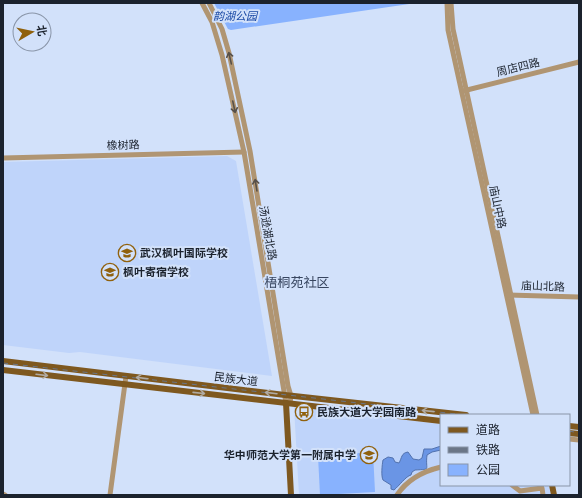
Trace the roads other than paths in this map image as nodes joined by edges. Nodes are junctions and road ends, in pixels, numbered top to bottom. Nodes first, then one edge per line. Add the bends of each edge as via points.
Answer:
1 (202, 3) edge
2 (209, 3) edge
3 (447, 3) edge
4 (451, 3) edge
5 (579, 62) edge
6 (464, 90) junction
7 (244, 152) junction
8 (3, 158) edge
9 (509, 295) junction
10 (579, 297) edge
11 (3, 361) edge
12 (3, 370) edge
13 (126, 376) junction
14 (125, 385) junction
15 (288, 395) junction
16 (288, 403) junction
17 (457, 414) edge
18 (532, 414) edge
19 (537, 414) edge
20 (440, 421) edge
21 (440, 467) edge
22 (513, 486) edge
23 (110, 495) edge
24 (291, 495) edge
25 (295, 495) edge
26 (397, 495) edge
27 (543, 495) edge

1 -> 7 street, 汤逊湖北路 via 212,22 222,55
15 -> 2 street, 汤逊湖北路 via 250,151 229,53 222,28
3 - 6 street, 庙山中路 via 448,30
4 - 6 street, 庙山中路
5 - 6 street, 周店四路
6 - 9 street, 庙山中路
7 - 8 street, 橡树路
7 - 15 street, 汤逊湖北路
9 - 10 street, 庙山北路
9 - 18 street, 庙山中路
9 - 19 street, 庙山中路
11 - 13 main road, 民族大道
12 -> 14 main road, 民族大道
13 - 14 street
15 -> 13 main road, 民族大道
14 -> 16 main road, 民族大道
14 - 23 street
15 - 16 street, 汤逊湖北路
17 -> 15 main road, 民族大道
16 - 20 main road, 民族大道
16 - 24 main road, 汤逊湖北路
16 - 25 main road, 汤逊湖北路
21 - 26 street via 412,480
22 - 27 street via 520,491 542,488

